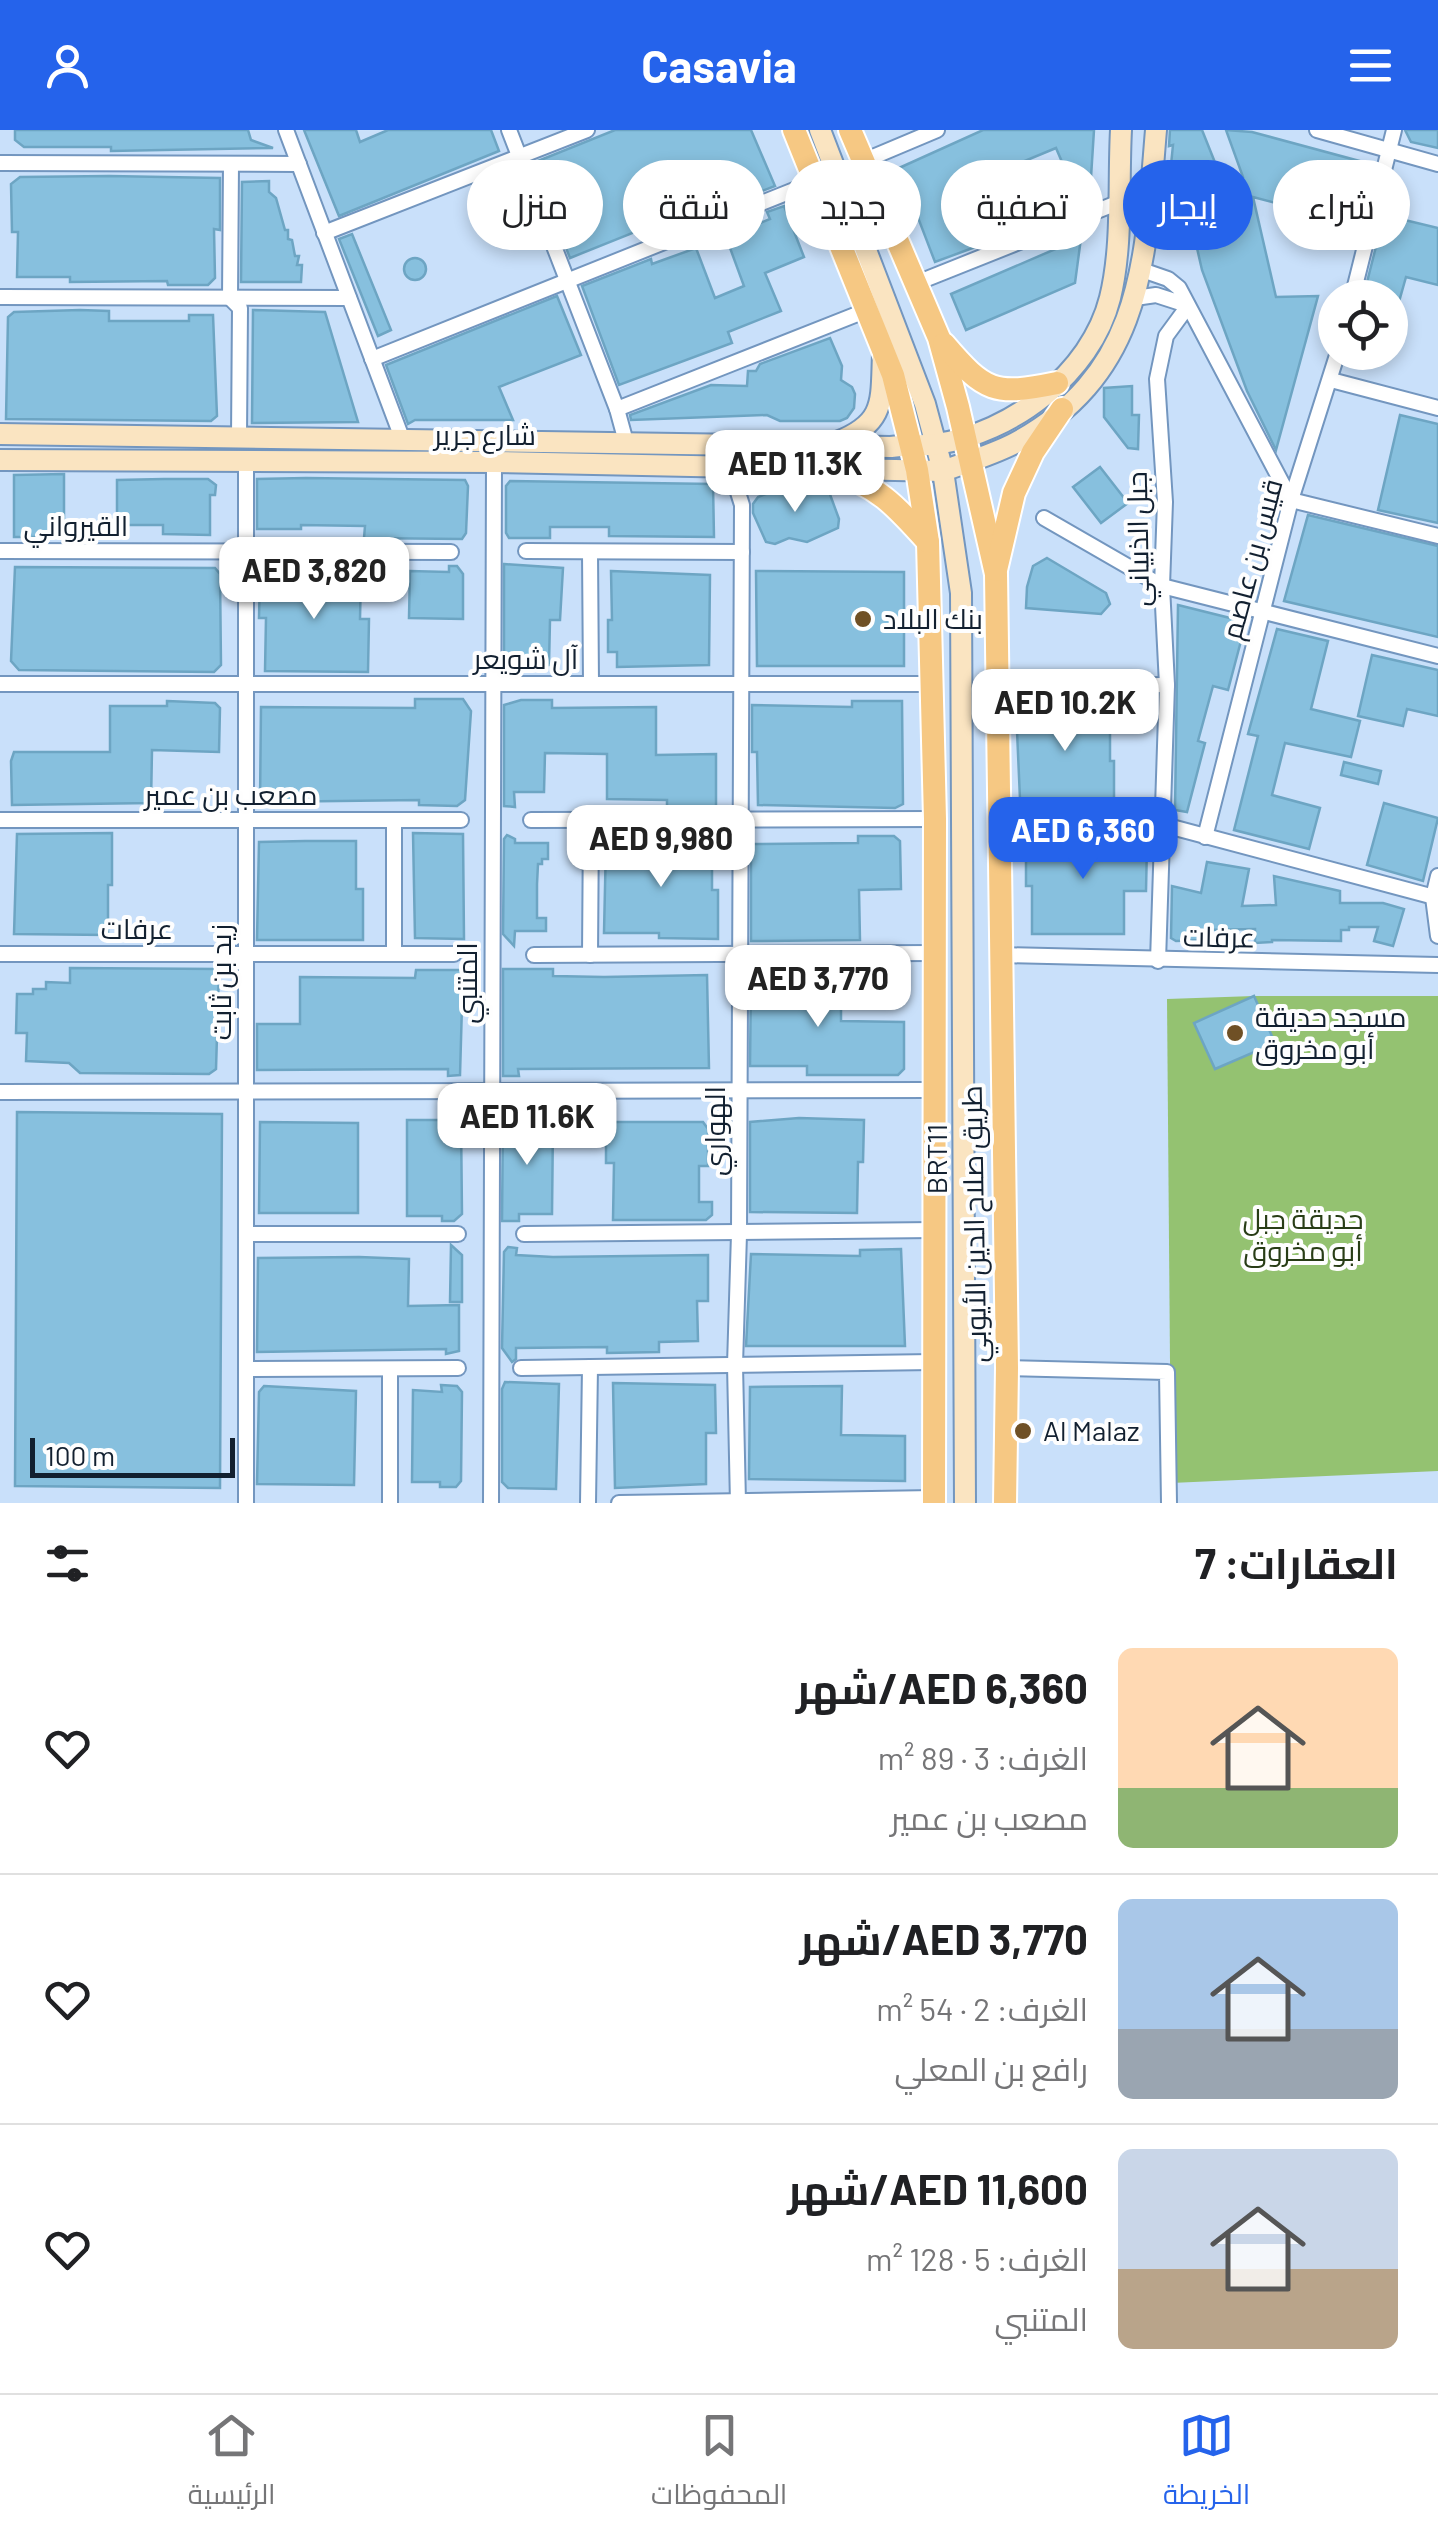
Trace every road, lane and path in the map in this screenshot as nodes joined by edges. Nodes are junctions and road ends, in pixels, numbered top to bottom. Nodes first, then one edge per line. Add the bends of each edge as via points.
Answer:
1 (286, 130) edge
2 (509, 130) edge
3 (587, 130) edge
4 (794, 130) edge
5 (820, 130) edge
6 (850, 130) edge
7 (937, 130) edge
8 (1121, 130) edge
9 (1156, 130) edge
10 (1317, 130) edge
11 (1394, 130) edge
12 (1389, 151) junction
13 (519, 156) junction
14 (806, 160) edge
15 (860, 160) edge
16 (866, 160) edge
17 (0, 164) edge
18 (231, 164) junction
19 (299, 164) junction
20 (1438, 164) edge
21 (785, 194) edge
22 (1117, 204) junction
23 (324, 232) junction
24 (841, 250) edge
25 (899, 250) edge
26 (1142, 270) junction
27 (1357, 280) edge
28 (566, 282) junction
29 (914, 284) junction
30 (0, 298) edge
31 (230, 298) junction
32 (349, 298) junction
33 (1135, 298) junction
34 (1188, 306) junction
35 (865, 311) junction
36 (939, 338) junction
37 (883, 352) junction
38 (372, 359) junction
39 (1334, 370) edge
40 (1331, 380) junction
41 (1057, 383) junction
42 (1438, 408) edge
43 (617, 409) junction
44 (1062, 409) junction
45 (0, 434) edge
46 (239, 436) junction
47 (965, 437) junction
48 (402, 438) junction
49 (626, 442) junction
50 (830, 445) junction
51 (911, 445) junction
52 (939, 457) junction
53 (0, 460) edge
54 (246, 462) junction
55 (494, 462) junction
56 (968, 462) junction
57 (720, 465) junction
58 (828, 469) junction
59 (917, 470) junction
60 (1291, 500) junction
61 (1044, 518) dead end
62 (1438, 536) edge
63 (928, 542) junction
64 (0, 551) edge
65 (526, 551) dead end
66 (246, 552) junction
67 (451, 552) dead end
68 (742, 552) junction
69 (590, 553) junction
70 (996, 574) junction
71 (1162, 586) junction
72 (1264, 610) junction
73 (1438, 656) edge
74 (0, 684) edge
75 (246, 684) junction
76 (493, 684) junction
77 (591, 684) junction
78 (742, 684) junction
79 (932, 684) junction
80 (1166, 685) junction
81 (995, 688) junction
82 (935, 819) junction
83 (0, 820) edge
84 (246, 820) junction
85 (394, 820) junction
86 (462, 820) dead end
87 (531, 820) dead end
88 (591, 820) junction
89 (998, 820) junction
90 (741, 821) junction
91 (1164, 825) junction
92 (1205, 838) junction
93 (1438, 876) edge
94 (1435, 898) edge
95 (1438, 936) edge
96 (935, 953) junction
97 (0, 954) edge
98 (246, 954) junction
99 (394, 954) junction
100 (454, 954) dead end
101 (534, 954) dead end
102 (590, 954) junction
103 (740, 955) junction
104 (1000, 955) junction
105 (1158, 961) junction
106 (1438, 965) edge
107 (934, 1090) junction
108 (0, 1092) edge
109 (246, 1092) junction
110 (492, 1092) junction
111 (740, 1092) junction
112 (935, 1230) junction
113 (246, 1234) junction
114 (458, 1234) dead end
115 (524, 1234) dead end
116 (739, 1234) junction
117 (933, 1362) junction
118 (735, 1364) junction
119 (590, 1367) junction
120 (458, 1368) dead end
121 (521, 1368) dead end
122 (1006, 1368) junction
123 (246, 1369) junction
124 (390, 1369) junction
125 (934, 1501) edge
126 (738, 1502) edge
127 (246, 1503) edge
128 (390, 1503) edge
129 (491, 1503) edge
130 (588, 1503) edge
131 (619, 1503) edge
132 (965, 1503) edge
133 (1005, 1503) edge
134 (1169, 1503) edge

1 - 19 street
2 - 13 street
3 - 13 street
4 - 14 main road, طريق صلاح الدين الأيوبي
5 - 52 main road, BRT11
6 - 15 main road, طريق صلاح الدين الأيوبي
7 - 16 street
8 - 22 main road
9 - 26 main road, شارع جرير
10 - 12 street
11 - 12 street
12 - 20 street
12 - 27 street
13 - 23 street
13 - 28 street
17 - 18 street
18 - 19 street
18 - 31 street
19 - 23 street
21 - 28 street
22 - 29 street
22 - 41 main road via 1110,300 1088,344
23 - 32 street
24 - 35 main road, طريق صلاح الدين الأيوبي
25 - 29 main road, طريق صلاح الدين الأيوبي
26 - 33 main road, شارع جرير
26 - 34 street via 1175,284
28 - 38 street
28 - 43 street
29 - 36 main road, طريق صلاح الدين الأيوبي
30 - 31 street
31 - 32 street
31 - 46 street via 240,308
32 - 38 street
33 - 34 street via 1156,295
33 - 44 main road, شارع جرير via 1100,369
34 - 60 street
34 - 71 street, جبل الذبياني via 1166,336 1157,378 1165,502
35 - 37 main road, طريق صلاح الدين الأيوبي
35 - 43 street
36 - 41 main road via 971,376 990,386 1020,390
36 - 47 main road, طريق صلاح الدين الأيوبي
37 - 50 main road via 877,414 865,430
37 - 51 main road, طريق صلاح الدين الأيوبي
38 - 48 street
39 - 40 street, قيس بن عاصم
40 - 42 street
40 - 60 street, قيس بن عاصم
41 - 47 main road via 1006,422
43 - 49 street
44 - 56 main road, شارع جرير via 1017,442
44 - 70 main road via 1014,493
45 - 46 main road, شارع جرير
46 - 48 main road, شارع جرير
47 - 52 main road
47 - 56 main road, طريق صلاح الدين الأيوبي
48 - 49 main road, شارع جرير
49 - 50 main road, شارع جرير
50 - 51 main road, شارع جرير
51 - 52 main road, شارع جرير
51 - 59 main road, طريق صلاح الدين الأيوبي
52 - 56 main road, شارع جرير
52 - 59 main road, شارع جرير
52 - 132 main road, BRT11 via 961,593
53 - 54 main road, شارع جرير
54 - 55 main road, شارع جرير
54 - 66 street, زيد بن ثابت
55 - 57 main road, شارع جرير
55 - 76 street, المتنبي
56 - 70 main road, طريق صلاح الدين الأيوبي
57 - 58 main road, شارع جرير
57 - 68 street, الهواري via 740,498
58 - 59 main road, شارع جرير
58 - 63 main road via 862,481
59 - 63 main road, طريق صلاح الدين الأيوبي
60 - 62 street
60 - 72 street, قيس بن عاصم
61 - 71 street
63 - 79 main road, طريق صلاح الدين الأيوبي
64 - 66 street, القيرواني
65 - 69 street
66 - 67 street, القيرواني
66 - 75 street, زيد بن ثابت
68 - 69 street
68 - 78 street, الهواري
69 - 77 street
70 - 81 main road, طريق صلاح الدين الأيوبي
71 - 72 street
71 - 80 street, جبل الذبياني
72 - 73 street
72 - 92 street, قيس بن عاصم
74 - 75 street, آل شويعر
75 - 76 street, آل شويعر
75 - 84 street, زيد بن ثابت
76 - 77 street, آل شويعر
76 - 110 street, المتنبي
77 - 78 street, آل شويعر
78 - 79 street, آل شويعر
78 - 90 street, الهواري
79 - 82 main road, طريق صلاح الدين الأيوبي
80 - 81 street
80 - 91 street, جبل الذبياني
81 - 89 main road, طريق صلاح الدين الأيوبي
82 - 90 street
82 - 96 main road, طريق صلاح الدين الأيوبي
83 - 84 street, مصعب بن عمير
84 - 85 street, مصعب بن عمير
84 - 98 street, زيد بن ثابت
85 - 86 street, مصعب بن عمير
85 - 99 street
87 - 88 street
88 - 90 street
88 - 102 street
89 - 91 street
89 - 104 main road, طريق صلاح الدين الأيوبي
90 - 103 street, الهواري
91 - 92 street
91 - 105 street, جبل الذبياني
92 - 94 street
93 - 94 street
94 - 95 street
96 - 103 street
96 - 107 main road, طريق صلاح الدين الأيوبي
97 - 98 street, عرفات
98 - 99 street, عرفات
98 - 109 street, زيد بن ثابت
99 - 100 street, عرفات
101 - 102 street
102 - 103 street
103 - 111 street, الهواري
104 - 105 street, عرفات
104 - 122 main road, طريق صلاح الدين الأيوبي
105 - 106 street, عرفات
107 - 111 street
107 - 112 main road, طريق صلاح الدين الأيوبي
108 - 109 street
109 - 110 street
109 - 113 street, زيد بن ثابت
110 - 111 street
110 - 129 street, المتنبي
111 - 116 street, الهواري
112 - 116 street
112 - 117 main road, طريق صلاح الدين الأيوبي
113 - 114 street
113 - 123 street, زيد بن ثابت
115 - 116 street
116 - 118 street, الهواري
117 - 118 street
117 - 125 main road, طريق صلاح الدين الأيوبي
118 - 119 street
118 - 126 street, الهواري
119 - 121 street
119 - 130 street
120 - 124 street
122 - 133 main road, طريق صلاح الدين الأيوبي
122 - 134 street via 1166,1372
123 - 124 street
123 - 127 street, زيد بن ثابت
124 - 128 street
125 - 126 street
126 - 131 street

